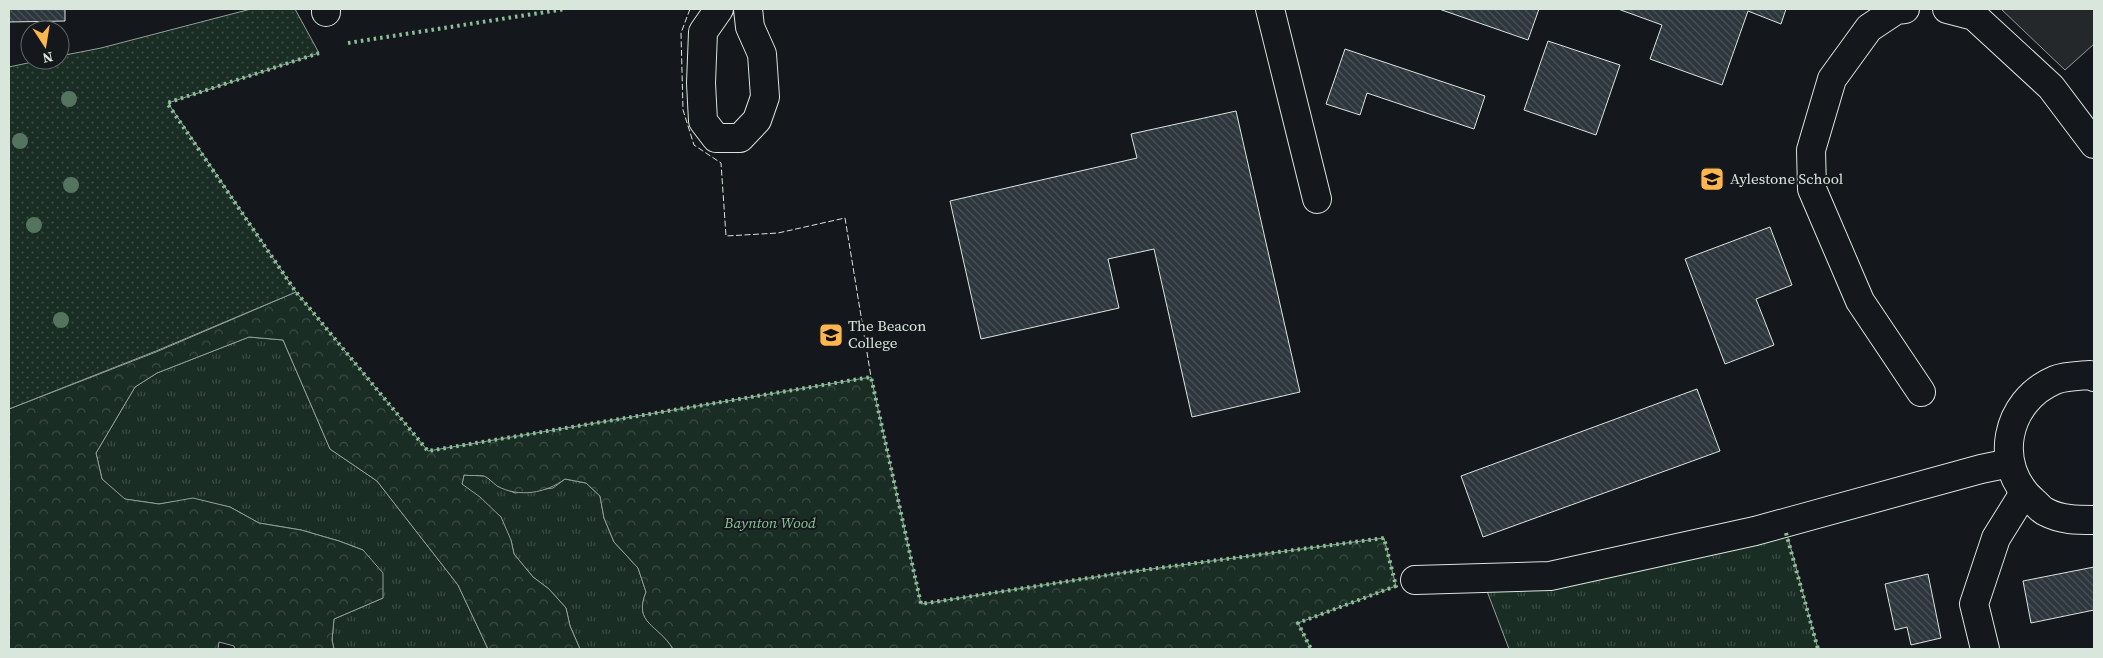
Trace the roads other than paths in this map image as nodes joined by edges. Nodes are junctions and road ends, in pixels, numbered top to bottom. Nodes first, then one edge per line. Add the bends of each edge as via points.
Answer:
1 (719, 9) edge
2 (748, 9) edge
3 (1270, 9) edge
4 (1905, 9) edge
5 (1947, 9) edge
6 (2094, 144) edge
7 (1317, 199) dead end
8 (2094, 377) edge
9 (1921, 392) dead end
10 (2010, 463) junction
11 (2024, 493) junction
12 (2094, 520) edge
13 (1415, 580) dead end
14 (1985, 649) edge

1 - 2 street via 703,32 701,83 703,121 716,138 740,138 757,120 765,96 762,54 750,27
3 - 7 street
4 - 9 street via 1896,10 1869,28 1832,79 1810,150 1812,189 1860,301
5 - 6 street via 1974,16 2051,87
8 - 10 street via 2057,379 2035,391 2018,411 2009,438
10 - 11 street
10 - 13 street via 1755,531 1550,576
11 - 12 street via 2045,511 2069,520
11 - 14 street via 1996,538 1974,604

